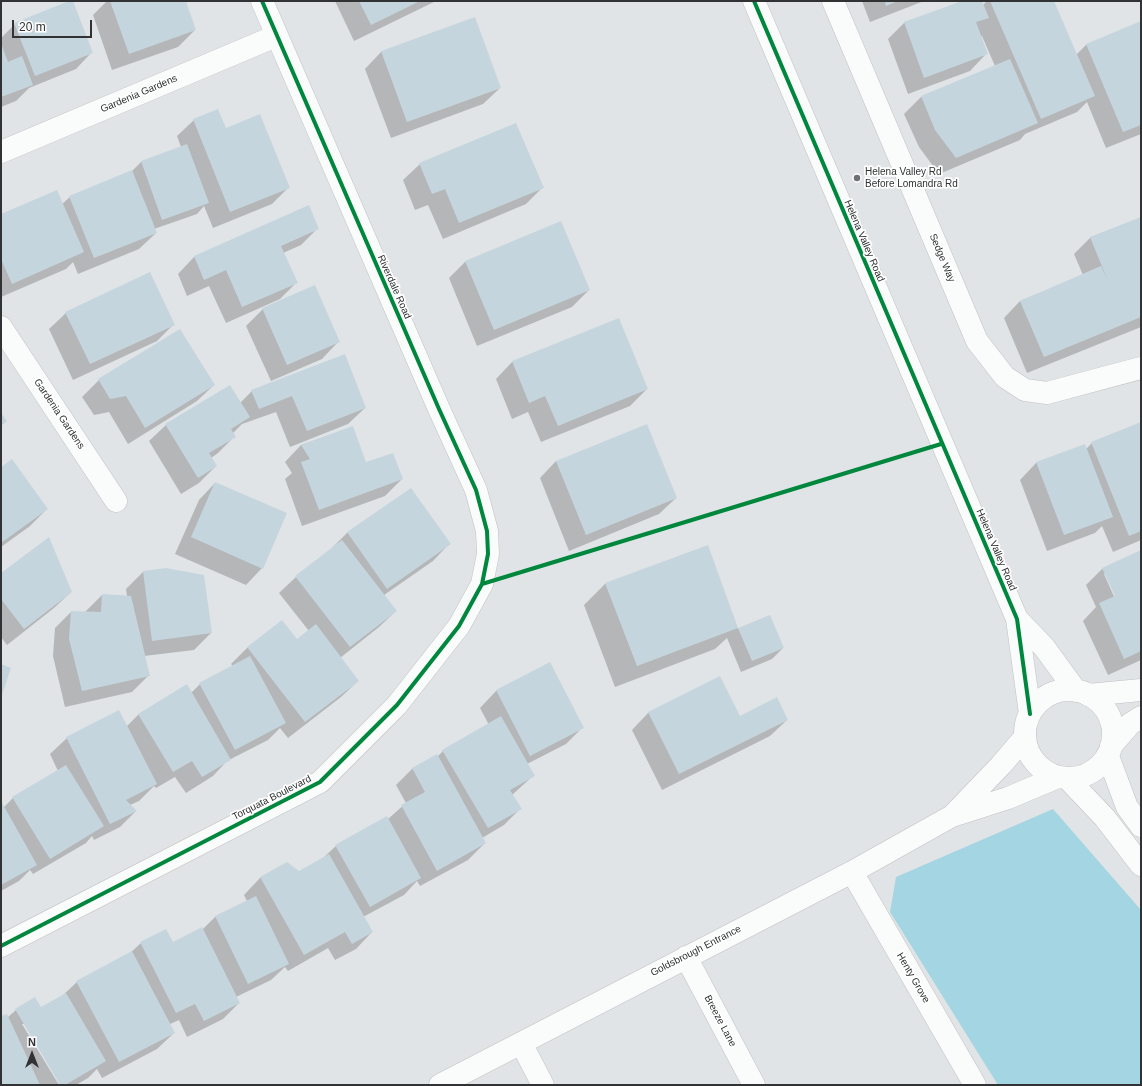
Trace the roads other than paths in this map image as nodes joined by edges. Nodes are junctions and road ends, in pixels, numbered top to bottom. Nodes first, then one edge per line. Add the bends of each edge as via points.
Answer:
1 (262, 1) edge
2 (754, 1) edge
3 (833, 1) edge
4 (276, 36) junction
5 (1, 152) edge
6 (1, 327) edge
7 (1141, 368) edge
8 (116, 500) dead end
9 (482, 584) joint
10 (1017, 619) junction
11 (1141, 690) edge
12 (1082, 693) junction
13 (1030, 714) junction
14 (1141, 717) edge
15 (1025, 737) junction
16 (1110, 751) junction
17 (1063, 778) junction
18 (952, 816) junction
19 (1141, 826) edge
20 (1141, 865) edge
21 (852, 872) junction
22 (1, 946) edge
23 (686, 957) junction
24 (521, 1042) junction
25 (440, 1085) edge
26 (543, 1085) edge
27 (754, 1085) edge
28 (974, 1085) edge

1 - 4 street, Riverdale Road
2 - 10 street, Helena Valley Road
3 - 7 street, Sedge Way via 977,341 1005,377 1025,390 1047,394
4 - 5 street, Gardenia Gardens
4 - 9 street, Riverdale Road via 476,490 487,531 488,554
6 - 8 street, Gardenia Gardens
9 - 22 street, Torquata Boulevard via 459,626 397,705 320,782
10 - 12 street, Helena Valley Road
10 - 13 street, Helena Valley Road
11 - 12 street
12 - 13 street via 1063,691 1049,695 1038,703
12 - 16 street via 1099,701 1107,711 1112,722 1113,734
13 - 15 street
14 - 16 street via 1130,724
15 - 17 street via 1028,751 1035,763 1046,772
15 - 18 street, Goldsbrough Entrance
16 - 17 street via 1100,766 1090,773
16 - 19 street via 1127,807
17 - 18 street, Goldsbrough Entrance
17 - 20 street via 1105,818
18 - 21 street, Goldsbrough Entrance
21 - 23 street, Goldsbrough Entrance
21 - 28 street, Henty Grove
23 - 24 street, Goldsbrough Entrance
23 - 27 street, Breeze Lane
24 - 25 street, Goldsbrough Entrance
24 - 26 street

